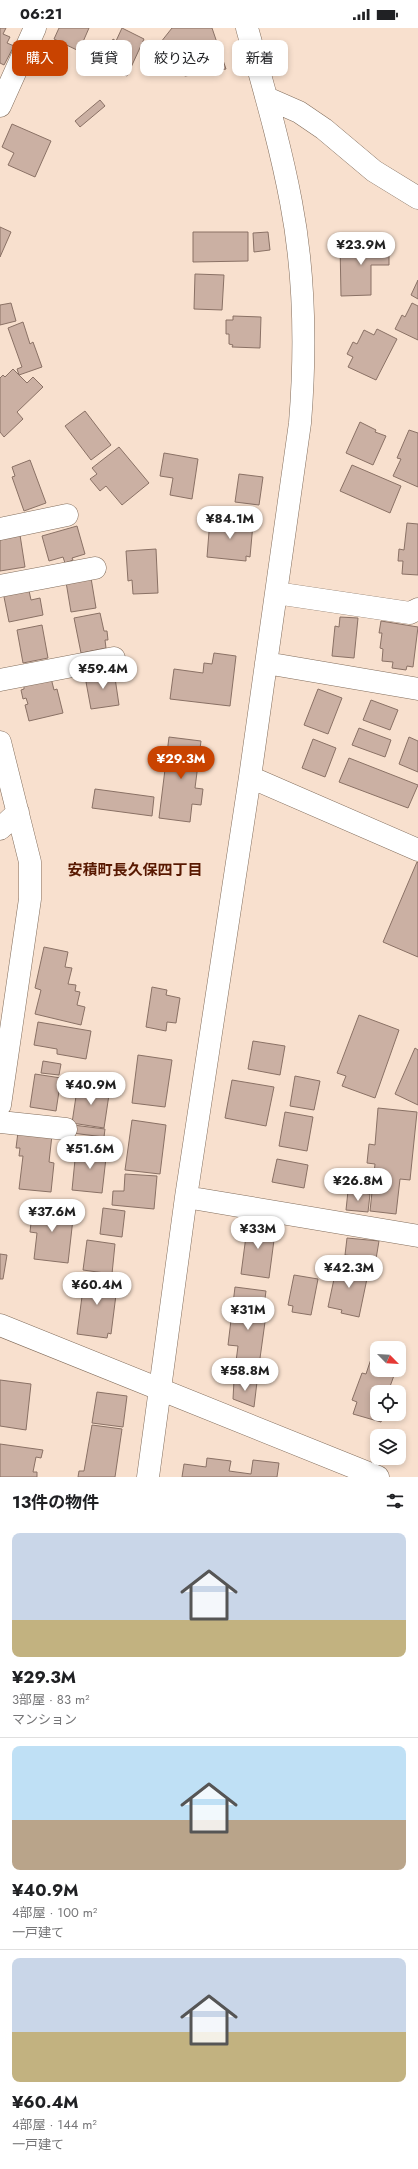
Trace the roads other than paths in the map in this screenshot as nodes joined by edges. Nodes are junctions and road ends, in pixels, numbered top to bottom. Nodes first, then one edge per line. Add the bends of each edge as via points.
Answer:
1 (35, 28) edge
2 (247, 28) edge
3 (267, 98) junction
4 (0, 106) edge
5 (418, 198) edge
6 (67, 515) dead end
7 (0, 529) edge
8 (95, 568) dead end
9 (0, 586) edge
10 (276, 593) junction
11 (418, 609) edge
12 (114, 658) dead end
13 (266, 663) junction
14 (0, 680) edge
15 (418, 689) edge
16 (0, 742) edge
17 (250, 777) junction
18 (18, 812) junction
19 (0, 829) edge
20 (418, 850) edge
21 (0, 1105) edge
22 (0, 1122) edge
23 (66, 1129) dead end
24 (186, 1197) junction
25 (418, 1236) edge
26 (0, 1325) edge
27 (160, 1389) junction
28 (148, 1477) edge
29 (378, 1477) edge

1 - 4 street
2 - 3 street
3 - 5 street via 299,112 324,129 374,171
3 - 10 street via 292,203 299,262 304,351 300,423
6 - 7 street
8 - 9 street
10 - 11 street via 410,613
10 - 13 street
12 - 14 street
13 - 15 street
13 - 17 street
16 - 18 street
17 - 20 street
17 - 24 street
18 - 19 street
18 - 21 street via 30,862 30,899
22 - 23 street
24 - 25 street
24 - 27 street
26 - 27 street
27 - 28 street
27 - 29 street

